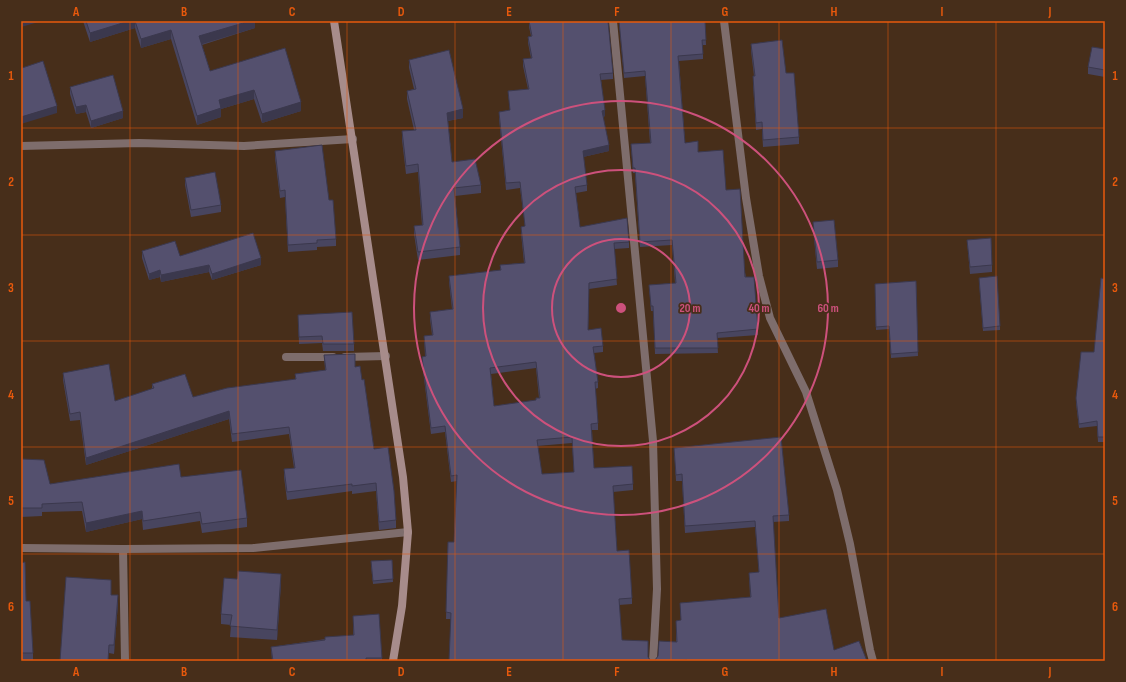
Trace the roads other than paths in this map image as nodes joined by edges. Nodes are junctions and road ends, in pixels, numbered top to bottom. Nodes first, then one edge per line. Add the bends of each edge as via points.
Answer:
1 (334, 21) edge
2 (613, 21) edge
3 (724, 21) edge
4 (353, 139) junction
5 (21, 146) edge
6 (386, 356) junction
7 (286, 357) dead end
8 (408, 532) junction
9 (21, 548) edge
10 (123, 549) junction
11 (125, 661) edge
12 (392, 661) edge
13 (653, 661) edge
14 (873, 661) edge

1 - 4 main road
2 - 13 street via 653,441 657,589
3 - 14 street via 746,198 759,276 770,318 806,392 836,490 850,544
4 - 5 street via 244,146 139,143
4 - 6 main road
6 - 7 street
6 - 8 main road via 404,477
8 - 10 street via 253,548
8 - 12 main road via 402,606
9 - 10 street
10 - 11 street

